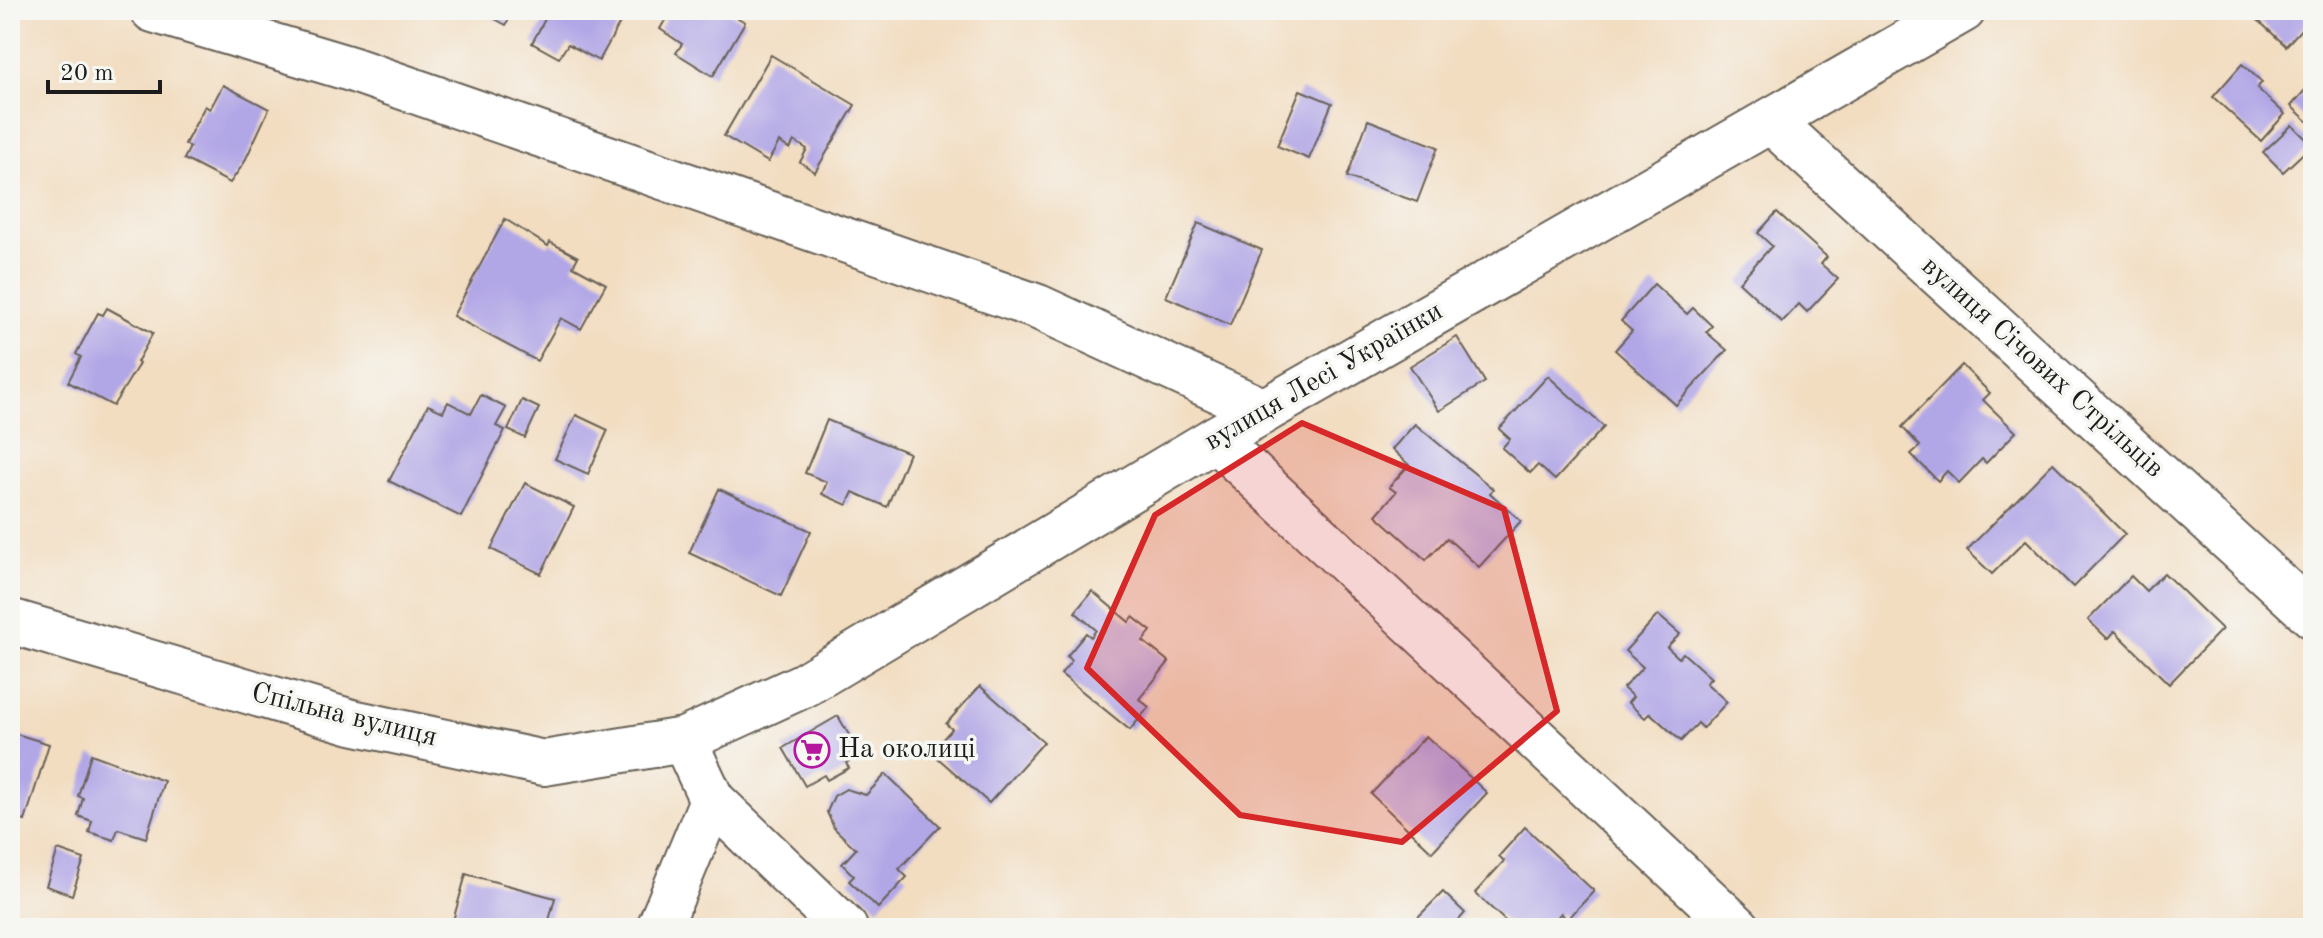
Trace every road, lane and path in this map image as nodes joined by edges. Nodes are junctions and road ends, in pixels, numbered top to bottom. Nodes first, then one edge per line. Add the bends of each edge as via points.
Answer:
1 (153, 10) edge
2 (1963, 10) edge
3 (1771, 121) junction
4 (1264, 411) junction
5 (1215, 439) junction
6 (2313, 616) edge
7 (10, 621) edge
8 (684, 740) junction
9 (712, 800) junction
10 (659, 928) edge
11 (845, 928) edge
12 (1738, 928) edge

1 - 4 street via 351,69 1038,307
2 - 3 street, вулиця Лесі Українки
3 - 4 street, вулиця Лесі Українки
3 - 6 street, вулиця Січових Стрільців
4 - 5 street, вулиця Лесі Українки
5 - 8 street, вулиця Лесі Українки via 804,685
5 - 12 street
7 - 8 street, Спільна вулиця via 352,722 544,763
8 - 9 street
9 - 10 street
9 - 11 street

